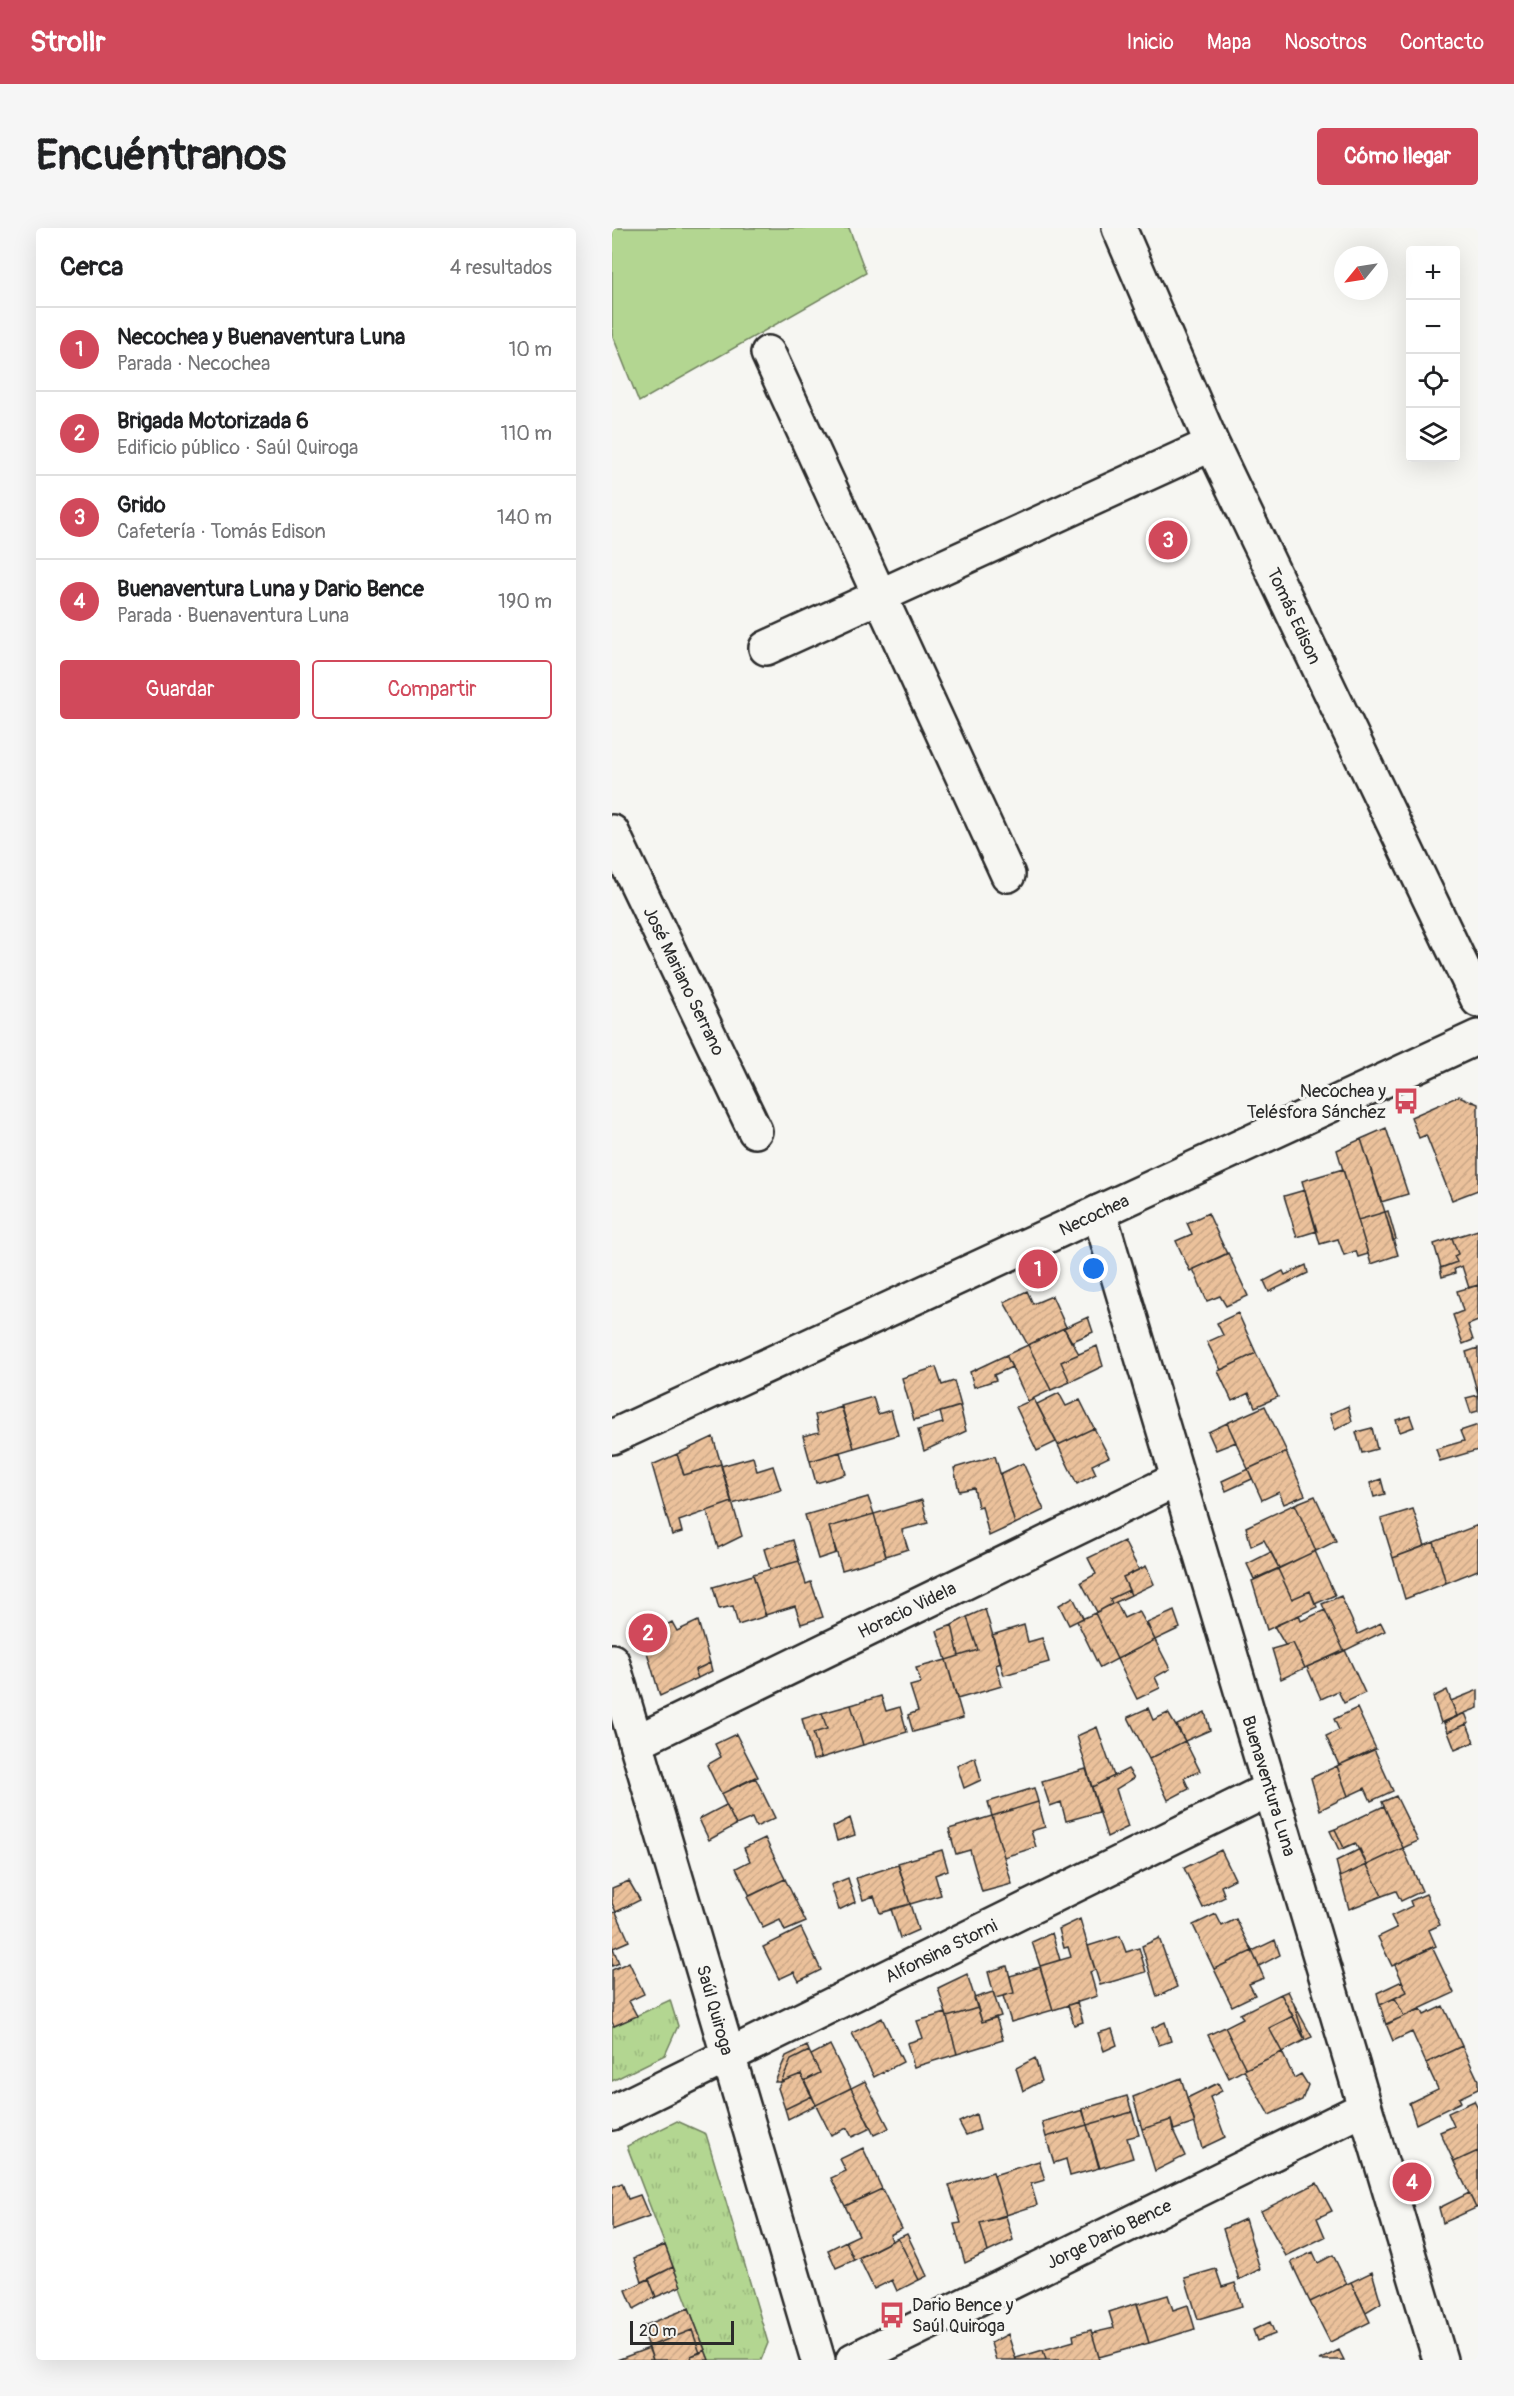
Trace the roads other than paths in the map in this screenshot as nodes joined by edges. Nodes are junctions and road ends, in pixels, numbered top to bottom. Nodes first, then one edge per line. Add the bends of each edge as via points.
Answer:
1 (1119, 228) edge
2 (768, 353) dead end
3 (1212, 444) junction
4 (879, 597) junction
5 (766, 648) dead end
6 (612, 832) edge
7 (1008, 875) dead end
8 (1478, 1000) edge
9 (1478, 1037) edge
10 (755, 1131) dead end
11 (1098, 1212) junction
12 (612, 1437) edge
13 (1178, 1479) junction
14 (612, 1661) edge
15 (636, 1742) junction
16 (1270, 1789) junction
17 (728, 2055) junction
18 (1365, 2108) junction
19 (612, 2113) edge
20 (818, 2360) edge
21 (853, 2360) edge
22 (1440, 2360) edge

1 - 3 street, Tomás Edison
2 - 4 street
3 - 4 street
3 - 8 street, Tomás Edison
4 - 5 street
4 - 7 street
6 - 10 street, José Mariano Serrano
9 - 11 street, Necochea
11 - 12 street, Necochea
11 - 13 street, Buenaventura Luna
13 - 15 street, Horacio Videla
13 - 16 street, Buenaventura Luna
14 - 15 street, Saúl Quiroga
15 - 17 street, Saúl Quiroga
16 - 17 street, Alfonsina Storni
16 - 18 street, Buenaventura Luna
17 - 19 street, Alfonsina Storni
17 - 20 street, Saúl Quiroga
18 - 21 street, Jorge Dario Bence
18 - 22 street, Buenaventura Luna

